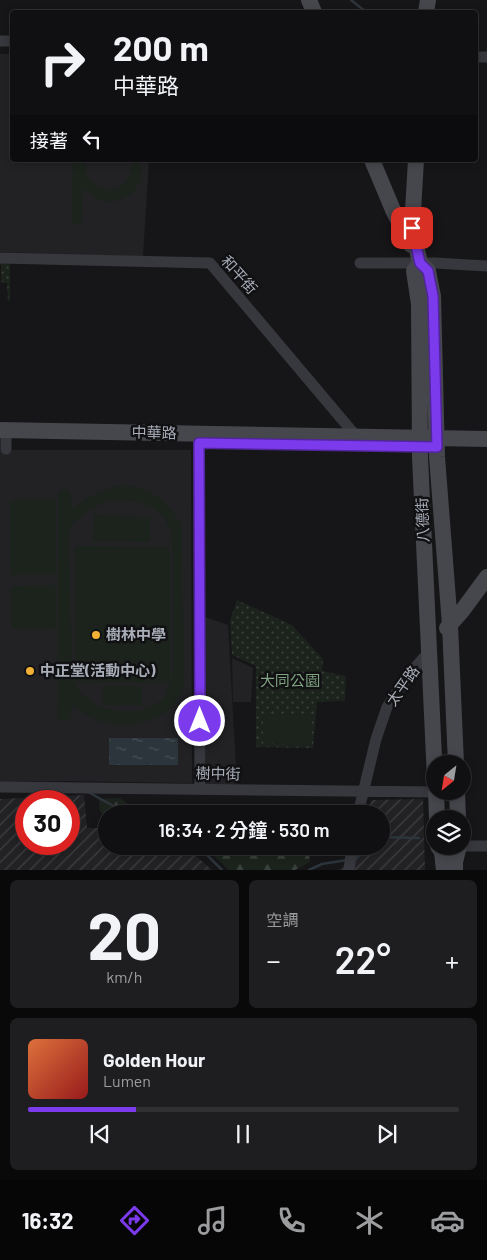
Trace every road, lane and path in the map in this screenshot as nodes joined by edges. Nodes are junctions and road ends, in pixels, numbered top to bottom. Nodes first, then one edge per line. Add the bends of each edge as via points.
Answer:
1 (373, 162) edge
2 (416, 162) edge
3 (0, 258) edge
4 (360, 263) dead end
5 (420, 263) junction
6 (487, 266) edge
7 (4, 438) edge
8 (199, 438) junction
9 (487, 438) edge
10 (356, 441) junction
11 (420, 442) junction
12 (437, 442) junction
13 (487, 448) edge
14 (487, 577) edge
15 (450, 625) junction
16 (429, 652) junction
17 (434, 755) edge
18 (456, 755) edge
19 (0, 786) edge
20 (426, 788) edge
21 (200, 789) junction
22 (364, 791) junction
23 (360, 805) edge
24 (471, 846) edge
25 (487, 846) edge
26 (444, 855) edge
27 (450, 866) edge

1 - 5 street via 392,210
2 - 5 street, 八德街 via 412,228
3 - 10 street, 和平街 via 210,263
4 - 5 street
5 - 6 street
5 - 11 street, 八德街 via 414,271 420,338
5 - 12 street, 八德街 via 428,271 433,296
7 - 8 street, 中華路
8 - 10 street, 中華路
8 - 21 street
9 - 12 street, 中華路
10 - 11 street, 中華路
11 - 12 street, 中華路
11 - 16 street, 八德街
12 - 13 street, 中華路
12 - 15 street, 八德街
14 - 15 street, 太平路
15 - 16 street, 太平路
15 - 18 street, 八德街
16 - 17 street, 八德街
16 - 22 street, 太平路 via 410,673 388,707 376,739
19 - 21 street, 樹中街
20 - 22 street, 樹中街
21 - 22 street, 樹中街
22 - 23 street, 太平路
24 - 25 street
26 - 27 street

